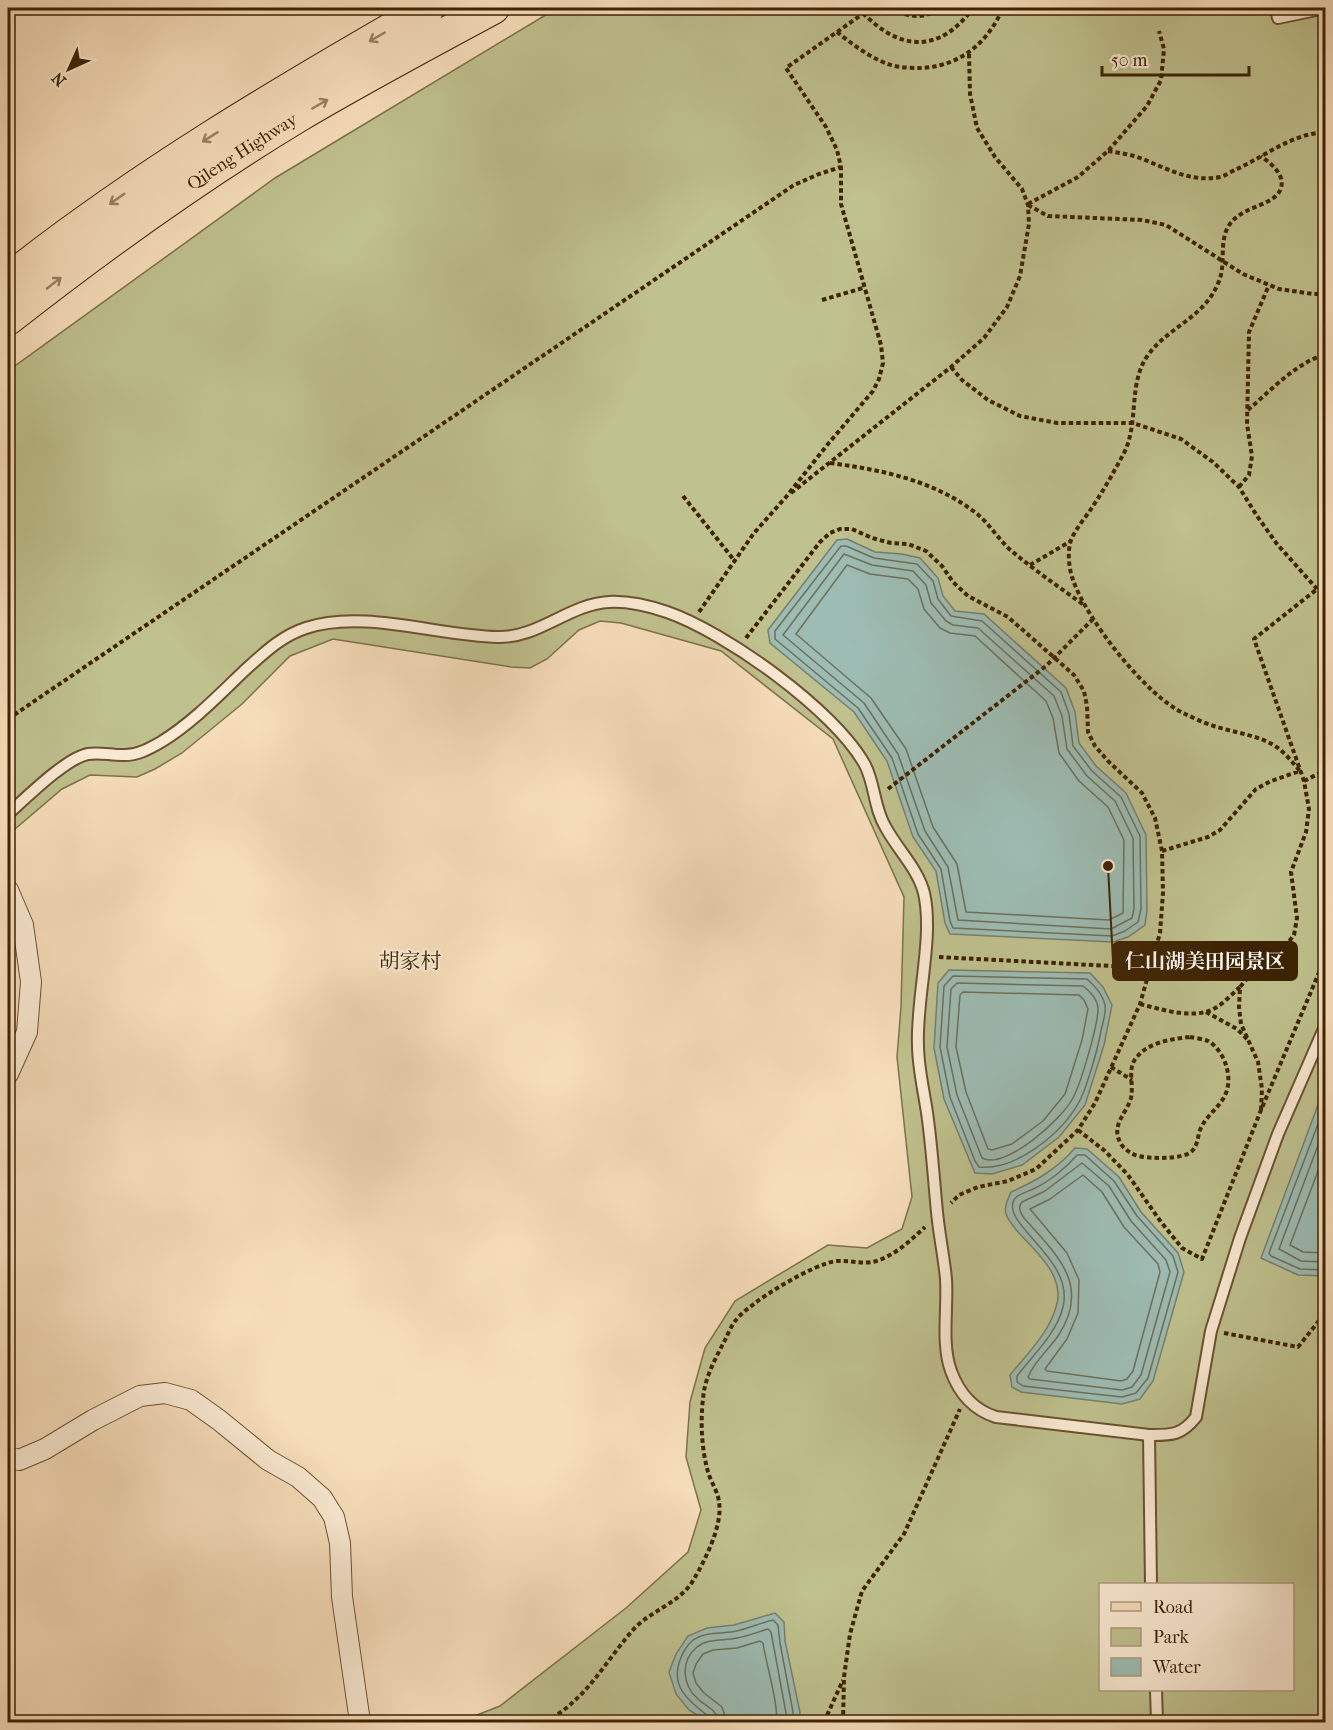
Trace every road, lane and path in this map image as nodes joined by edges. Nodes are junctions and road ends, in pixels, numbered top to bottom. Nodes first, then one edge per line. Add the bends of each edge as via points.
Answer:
1 (428, 8) edge
2 (493, 8) edge
3 (871, 8) edge
4 (891, 8) edge
5 (941, 8) edge
6 (973, 8) edge
7 (1003, 8) edge
8 (1276, 8) edge
9 (1326, 8) edge
10 (863, 13) junction
11 (1159, 31) dead end
12 (837, 32) junction
13 (969, 54) junction
14 (1326, 132) edge
15 (1108, 151) junction
16 (1261, 156) junction
17 (841, 167) junction
18 (1028, 205) junction
19 (1223, 260) junction
20 (8, 280) edge
21 (1269, 285) junction
22 (863, 288) junction
23 (1326, 294) edge
24 (822, 300) dead end
25 (8, 319) edge
26 (1326, 354) edge
27 (951, 367) junction
28 (1247, 411) junction
29 (1133, 423) junction
30 (830, 463) junction
31 (1239, 487) junction
32 (683, 496) dead end
33 (786, 497) junction
34 (1071, 541) junction
35 (734, 560) junction
36 (1030, 565) junction
37 (1326, 582) edge
38 (1317, 589) junction
39 (1085, 606) junction
40 (1093, 619) junction
41 (692, 623) junction
42 (8, 719) edge
43 (1326, 770) edge
44 (1300, 771) junction
45 (1304, 781) junction
46 (896, 784) dead end
47 (8, 813) edge
48 (1162, 851) dead end
49 (8, 890) edge
50 (924, 956) junction
51 (1326, 956) edge
52 (1150, 968) dead end
53 (1240, 987) junction
54 (1140, 1004) dead end
55 (1205, 1012) junction
56 (1326, 1024) edge
57 (1251, 1042) junction
58 (1111, 1067) dead end
59 (8, 1074) edge
60 (1132, 1080) junction
61 (1261, 1110) junction
62 (1078, 1130) dead end
63 (1326, 1312) edge
64 (1211, 1331) junction
65 (965, 1396) junction
66 (1149, 1435) junction
67 (8, 1457) edge
68 (1151, 1583) edge
69 (844, 1677) junction
70 (1156, 1691) edge
71 (360, 1722) edge
72 (824, 1722) edge
73 (843, 1722) edge
74 (1157, 1722) edge

1 -> 20 main road, Qileng Highway via 277,95 165,166
25 -> 2 main road, Qileng Highway via 201,178 298,116
3 - 10 path
4 - 5 path via 915,17
6 - 10 path via 962,23 928,42 892,36
7 - 13 path via 997,22
8 - 9 lane via 1278,18
10 - 12 path
11 - 15 path via 1164,49 1161,80 1147,106
12 - 13 path via 892,65 934,67
12 - 17 path via 786,68 826,127
13 - 18 path via 970,94 977,128 1022,189
14 - 16 path via 1285,141
15 - 16 path via 1194,177 1220,177
15 - 18 path via 1078,177
16 - 19 path via 1278,172 1281,187 1273,199 1237,215 1227,228
17 - 22 path via 841,204
17 - 42 path via 794,185
18 - 19 path via 1048,216 1142,220 1166,225
18 - 27 path via 1029,224 1020,276 1007,307 984,338
19 - 21 path
19 - 29 path via 1220,280 1196,315 1164,338 1148,356 1139,373
21 - 23 path
21 - 28 path via 1249,332
22 - 24 path
22 - 33 path via 881,345 883,363 879,379
26 - 28 path via 1313,357 1296,369
27 - 29 path via 988,400 1020,416 1057,423
27 - 30 path
28 - 31 path via 1252,456 1249,475
29 - 31 path via 1180,439
29 - 34 path via 1112,478
30 - 33 path
30 - 36 path via 909,477 939,491 976,513 1011,551
31 - 38 path via 1277,544
32 - 35 path
33 - 35 path
34 - 36 path
34 - 39 path via 1073,580
35 - 41 path
36 - 39 path
37 - 38 path
38 - 44 path via 1254,639
39 - 40 path
40 - 44 path via 1153,692 1181,712 1279,748
40 - 46 path via 1046,666
41 - 47 lane via 639,604 608,602 579,608 511,637 359,622 322,623 283,638 164,740 126,756 85,754 69,762
41 - 50 lane via 785,683 851,744 865,765 883,825 912,866 923,890 927,916
43 - 45 path
44 - 45 path
44 - 48 path via 1256,789 1220,830 1208,837
45 - 53 path via 1309,809 1306,832 1291,872 1297,918 1294,935
49 - 59 street via 23,925 31,982 27,1032
50 - 52 path
50 - 65 lane via 918,1045 945,1279 946,1345 949,1367
51 - 61 path
53 - 55 path
53 - 57 path via 1241,1024
54 - 55 path via 1163,1010
55 - 57 path via 1237,1029
56 - 64 lane via 1278,1134
57 - 61 path via 1262,1089
58 - 60 path
60 - 60 path via 1135,1058 1146,1049 1167,1040 1190,1037 1208,1041 1222,1054 1228,1072 1227,1092 1200,1129 1192,1152 1183,1157 1142,1157 1122,1146 1117,1125 1131,1098
61 - 62 path via 1202,1259 1182,1248 1128,1175
63 - 64 path via 1298,1347
64 - 66 lane via 1196,1417 1187,1428 1173,1435
65 - 66 lane via 996,1417
65 - 69 path via 904,1534 862,1591
66 - 68 lane
67 - 71 street via 19,1460 140,1396 165,1393 191,1400 268,1460 298,1477 322,1498 334,1517
69 - 72 path
69 - 73 path
70 - 74 lane

